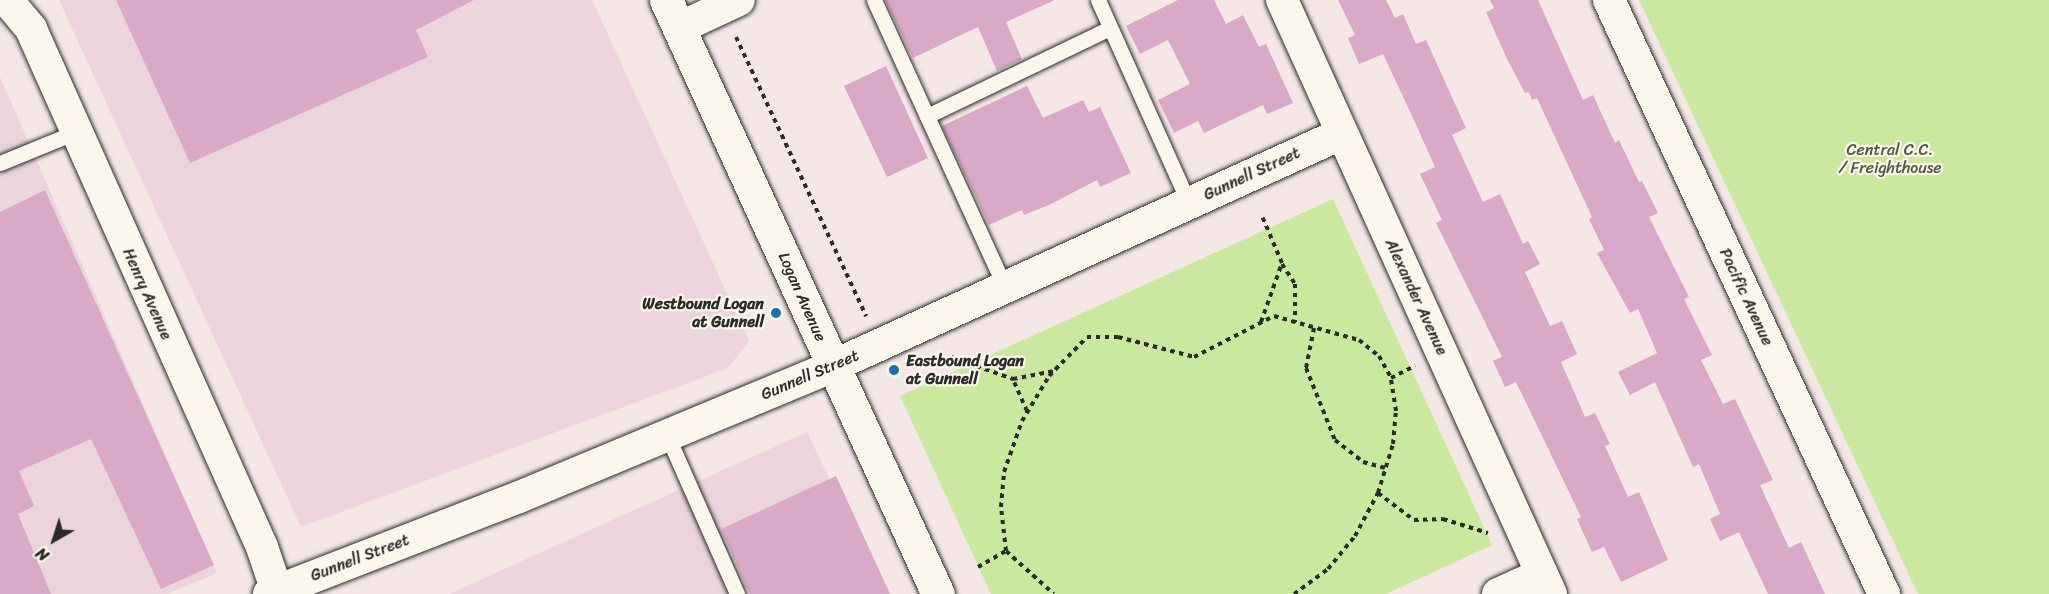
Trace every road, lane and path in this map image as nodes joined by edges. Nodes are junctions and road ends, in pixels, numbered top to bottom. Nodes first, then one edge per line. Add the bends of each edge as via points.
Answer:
1 (7, 0) edge
2 (874, 0) edge
3 (1098, 0) edge
4 (1282, 0) edge
5 (1609, 0) edge
6 (731, 4) edge
7 (672, 14) edge
8 (1110, 28) junction
9 (927, 116) junction
10 (76, 132) junction
11 (1341, 134) junction
12 (0, 163) edge
13 (1189, 203) junction
14 (1262, 216) dead end
15 (1282, 263) junction
16 (1005, 287) junction
17 (1294, 322) junction
18 (1260, 323) junction
19 (1314, 328) junction
20 (879, 345) junction
21 (951, 357) dead end
22 (1421, 363) dead end
23 (833, 366) junction
24 (1055, 370) junction
25 (1391, 378) junction
26 (1013, 379) junction
27 (1028, 412) junction
28 (667, 435) junction
29 (1386, 468) junction
30 (1378, 493) junction
31 (1497, 535) dead end
32 (1006, 551) junction
33 (978, 567) dead end
34 (1547, 584) edge
35 (274, 593) edge
36 (737, 594) edge
37 (938, 594) edge
38 (1054, 594) edge
39 (1294, 594) edge
40 (1498, 594) edge
41 (1884, 594) edge

1 - 10 street, Henry Avenue via 31,29
2 - 9 lane
3 - 8 lane
4 - 11 street, Alexander Avenue
5 - 41 street, Pacific Avenue
6 - 7 street
6 - 20 path
7 - 23 main road, Logan Avenue
8 - 9 lane
8 - 13 lane
9 - 16 lane
10 - 12 lane
10 - 35 street, Henry Avenue via 262,547
11 - 13 street, Gunnell Street
11 - 34 street, Alexander Avenue
13 - 16 street, Gunnell Street
14 - 15 path
15 - 17 path via 1295,284
15 - 18 path
16 - 20 street, Gunnell Street
17 - 18 path via 1274,316
17 - 19 path
18 - 24 path via 1194,357 1118,337 1087,337
19 - 25 path via 1359,340 1379,356
19 - 29 path via 1306,368 1335,440 1363,462
20 - 23 street, Gunnell Street
21 - 26 path
22 - 25 path
23 - 28 street, Gunnell Street
23 - 37 main road, Logan Avenue
24 - 26 path
24 - 27 path
25 - 29 path via 1396,411
26 - 27 path
27 - 32 path via 1004,472 1001,507
28 - 35 street, Gunnell Street
28 - 36 lane
29 - 30 path
30 - 31 path via 1414,520 1443,519
30 - 39 path via 1355,536 1328,569
32 - 33 path
32 - 38 path
34 - 40 street

